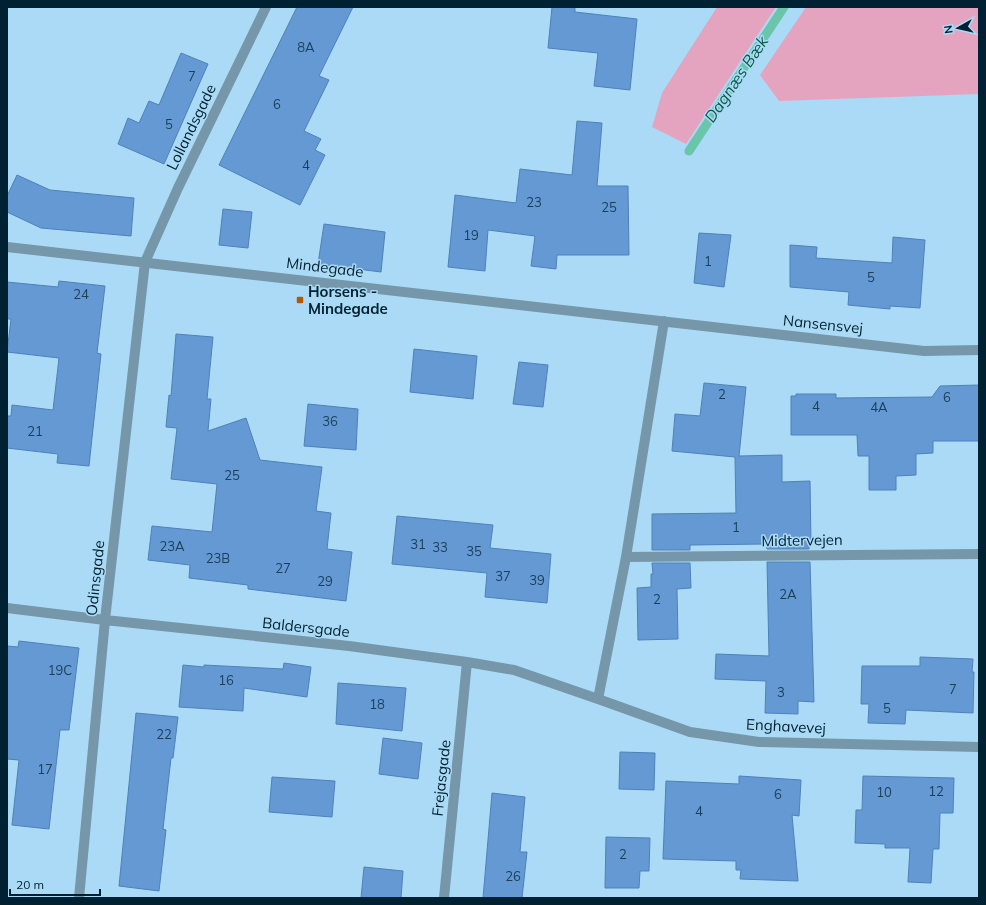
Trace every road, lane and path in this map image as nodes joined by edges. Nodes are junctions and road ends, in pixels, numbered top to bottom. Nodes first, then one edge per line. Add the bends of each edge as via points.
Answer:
1 (266, 7) edge
2 (7, 247) edge
3 (145, 262) junction
4 (664, 321) junction
5 (979, 350) edge
6 (979, 554) edge
7 (626, 557) junction
8 (7, 608) edge
9 (105, 620) junction
10 (467, 662) junction
11 (598, 699) junction
12 (979, 747) edge
13 (79, 898) edge
14 (444, 898) edge

1 - 3 street, Lollandsgade
2 - 3 street, Mindegade
3 - 4 street, Mindegade
3 - 9 street, Odinsgade
4 - 5 street, Nansensvej via 924,350
4 - 7 street
6 - 7 street, Midtervejen
7 - 11 street
8 - 9 street, Baldersgade
9 - 10 street, Baldersgade via 349,646
9 - 13 street, Odinsgade
10 - 11 street, Baldersgade via 514,670
10 - 14 street, Frejasgade
11 - 12 street, Enghavevej via 690,732 759,742

